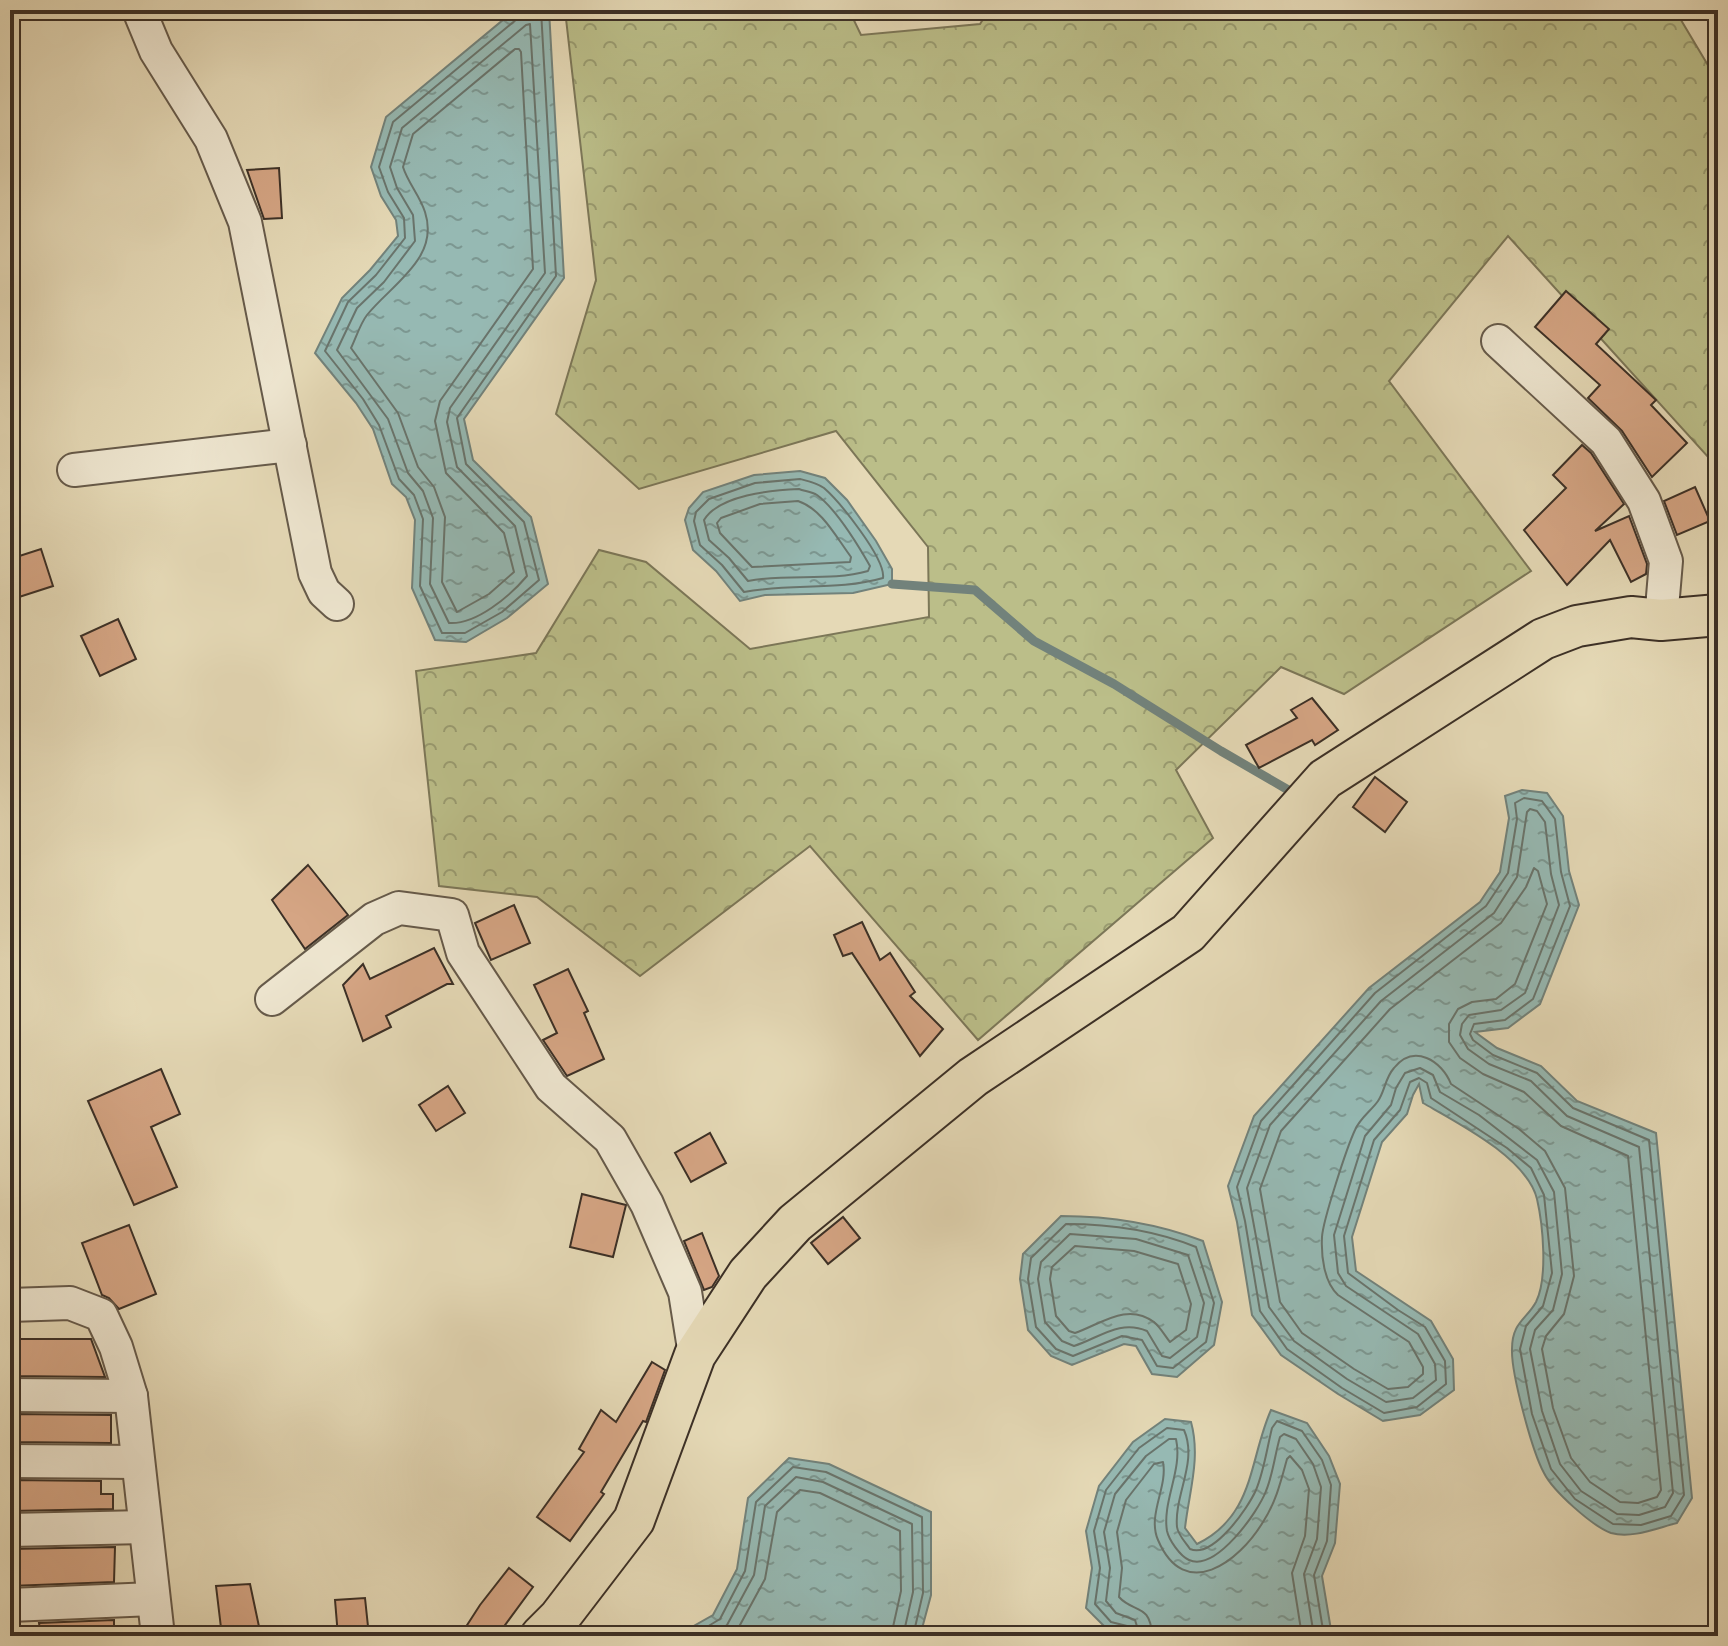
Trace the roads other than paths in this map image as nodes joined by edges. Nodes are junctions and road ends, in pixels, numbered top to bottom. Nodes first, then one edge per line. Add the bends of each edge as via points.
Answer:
1 (139, 10) edge
2 (1498, 341) dead end
3 (290, 445) junction
4 (74, 470) dead end
5 (337, 604) dead end
6 (1718, 615) edge
7 (1661, 620) junction
8 (272, 999) dead end
9 (10, 1305) edge
10 (695, 1355) junction
11 (10, 1395) edge
12 (131, 1396) junction
13 (10, 1461) edge
14 (137, 1462) junction
15 (145, 1527) junction
16 (10, 1530) edge
17 (153, 1599) junction
18 (10, 1605) edge
19 (158, 1636) edge
20 (541, 1636) edge

1 - 3 street via 156,51 211,139 245,222
2 - 7 street via 1606,441 1644,501 1666,561
3 - 4 street
3 - 5 street via 315,573
6 - 7 main road
7 - 10 main road via 1631,617 1577,626 1543,639 1325,779 1188,933 973,1077 795,1223 748,1274
8 - 10 street via 374,919 399,908 452,915 463,953 551,1087 610,1139 647,1204 685,1292
9 - 12 street via 70,1303 101,1315
10 - 20 main road via 634,1520
11 - 12 street
12 - 14 street
13 - 14 street
14 - 15 street
15 - 16 street
15 - 17 street
17 - 18 street
17 - 19 street

